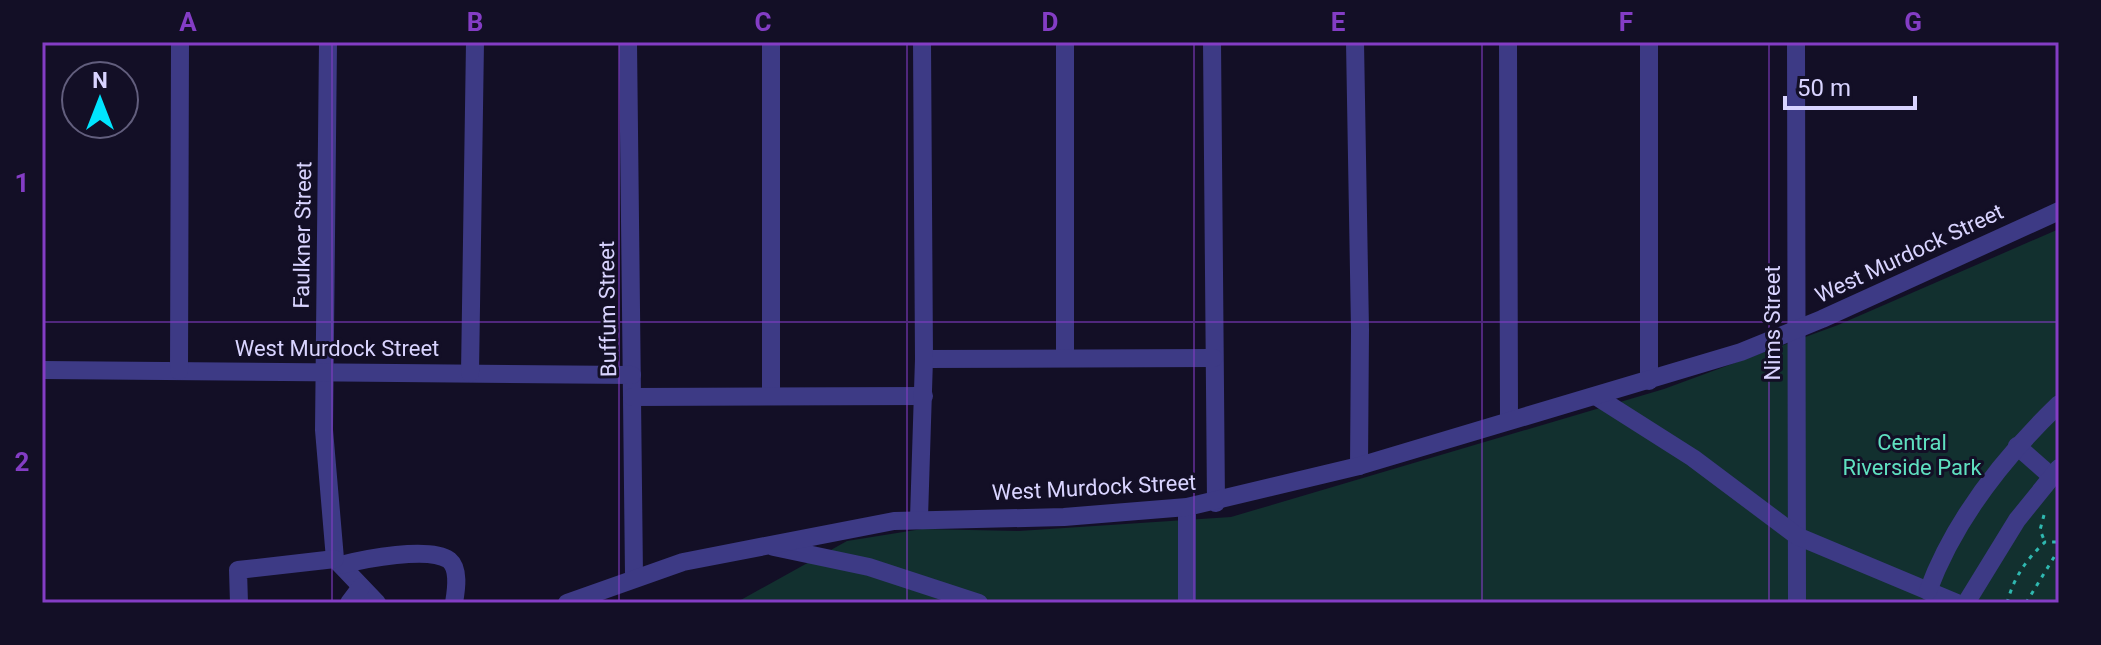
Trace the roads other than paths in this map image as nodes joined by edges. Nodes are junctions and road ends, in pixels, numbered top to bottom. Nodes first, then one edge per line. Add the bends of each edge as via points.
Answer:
1 (180, 42) edge
2 (328, 42) edge
3 (475, 42) edge
4 (628, 42) edge
5 (771, 42) edge
6 (922, 42) edge
7 (1065, 42) edge
8 (1212, 42) edge
9 (1355, 42) edge
10 (1508, 42) edge
11 (1649, 42) edge
12 (1796, 42) edge
13 (2059, 211) edge
14 (1795, 330) junction
15 (1065, 358) junction
16 (1214, 358) junction
17 (924, 359) junction
18 (42, 370) edge
19 (179, 371) junction
20 (325, 372) junction
21 (470, 373) junction
22 (632, 375) junction
23 (1649, 381) junction
24 (771, 396) junction
25 (924, 396) junction
26 (632, 397) junction
27 (1597, 397) junction
28 (2059, 404) edge
29 (1509, 420) junction
30 (2017, 446) junction
31 (1359, 466) junction
32 (2055, 472) edge
33 (1216, 503) junction
34 (1187, 507) junction
35 (919, 518) junction
36 (1797, 536) junction
37 (767, 546) junction
38 (338, 562) junction
39 (634, 576) junction
40 (361, 587) junction
41 (1928, 591) junction
42 (239, 603) edge
43 (349, 603) edge
44 (377, 603) edge
45 (454, 603) edge
46 (567, 603) edge
47 (979, 603) edge
48 (1187, 603) edge
49 (1797, 603) edge
50 (1957, 603) edge
51 (1966, 603) edge

1 - 19 street
2 - 20 street, Faulkner Street
3 - 21 street
4 - 22 street, Buffum Street
5 - 24 street
6 - 17 street
7 - 15 street
8 - 16 street
9 - 31 street
10 - 29 street
11 - 23 street
12 - 14 street, Nims Street
13 - 14 street, West Murdock Street
14 - 23 street, West Murdock Street
14 - 36 street, Nims Street
15 - 16 street
15 - 17 street
16 - 33 street
17 - 25 street
18 - 19 street, West Murdock Street
19 - 20 street, West Murdock Street
20 - 21 street, West Murdock Street
20 - 38 street, Faulkner Street via 324,430
21 - 22 street, West Murdock Street
22 - 26 street, Buffum Street
23 - 27 street, West Murdock Street
24 - 25 street
24 - 26 street
25 - 35 street
26 - 39 street, Buffum Street
27 - 29 street, West Murdock Street
27 - 36 street via 1693,458
28 - 30 street
29 - 31 street, West Murdock Street
30 - 32 street
30 - 41 street via 1978,496
31 - 33 street, West Murdock Street
32 - 51 street via 2017,520
33 - 34 street, West Murdock Street
34 - 35 street, West Murdock Street via 1064,517
34 - 48 street
35 - 37 street, West Murdock Street
36 - 41 street
36 - 49 street, Nims Street
37 - 39 street, West Murdock Street
37 - 47 street via 869,567
38 - 40 street
38 - 42 street via 238,570
38 - 45 street via 411,554 446,558 457,578
39 - 46 street, West Murdock Street
40 - 43 street
40 - 44 street
41 - 50 street

